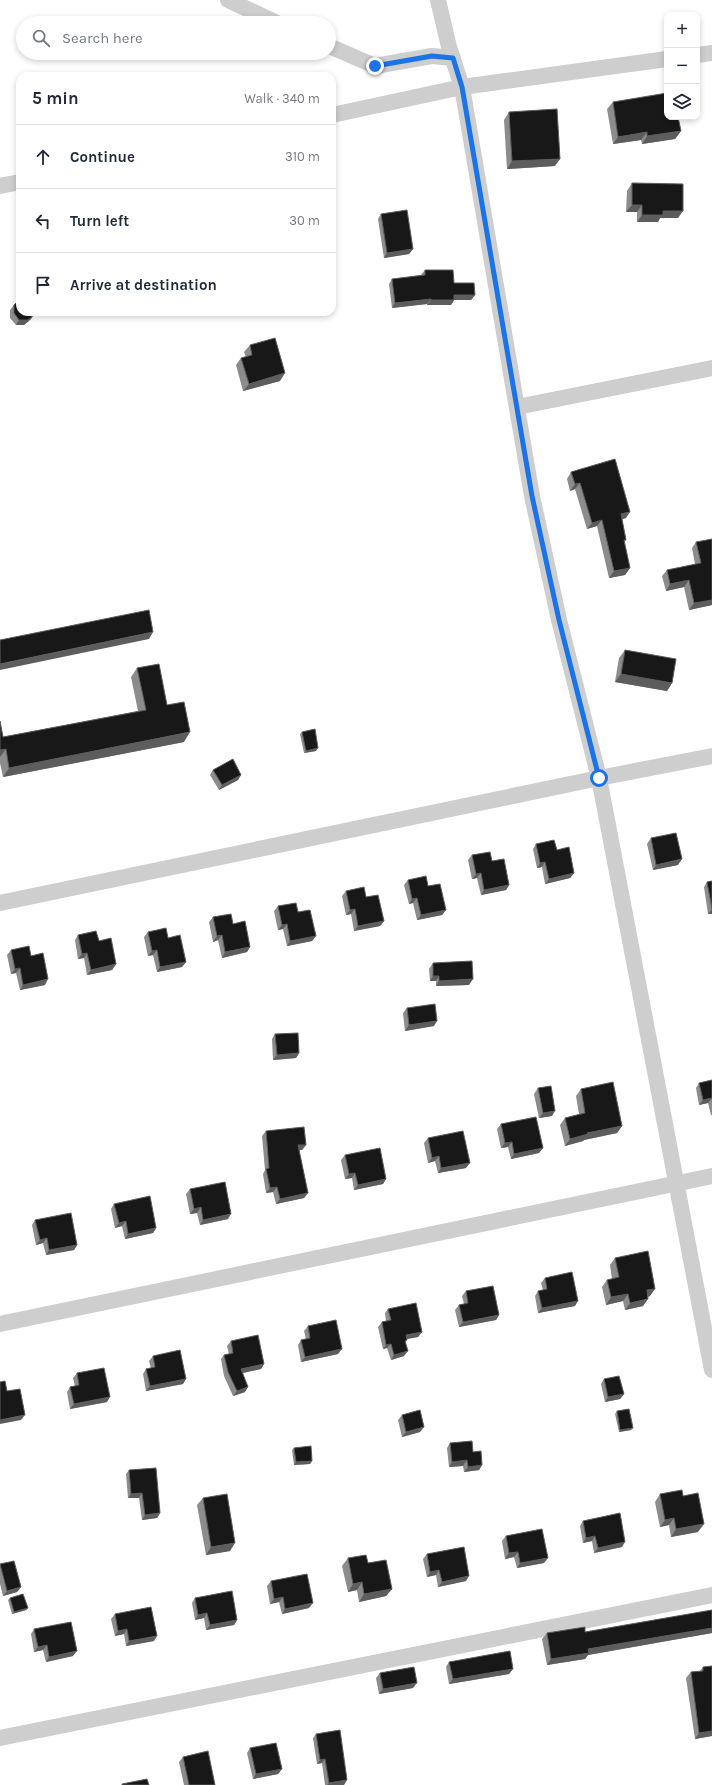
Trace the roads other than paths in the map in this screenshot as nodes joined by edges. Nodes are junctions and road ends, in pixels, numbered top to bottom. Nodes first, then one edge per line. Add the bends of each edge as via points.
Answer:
1 (228, 0) edge
2 (438, 0) edge
3 (262, 16) edge
4 (336, 49) edge
5 (712, 52) edge
6 (700, 54) edge
7 (453, 58) junction
8 (664, 59) edge
9 (462, 87) junction
10 (336, 114) edge
11 (16, 183) edge
12 (0, 186) edge
13 (712, 368) edge
14 (517, 408) junction
15 (712, 756) edge
16 (599, 778) junction
17 (0, 903) edge
18 (712, 1176) edge
19 (676, 1183) junction
20 (0, 1324) edge
21 (712, 1370) edge
22 (712, 1595) edge
23 (0, 1738) edge

1 - 3 street
2 - 7 street
4 - 7 street via 375,66 432,56
5 - 6 street
7 - 9 street
8 - 9 street
9 - 10 street
9 - 14 street
11 - 12 street
13 - 14 street
14 - 16 street via 547,568
15 - 16 street
16 - 17 street
16 - 19 street
18 - 19 street
19 - 20 street
19 - 21 street
22 - 23 street

